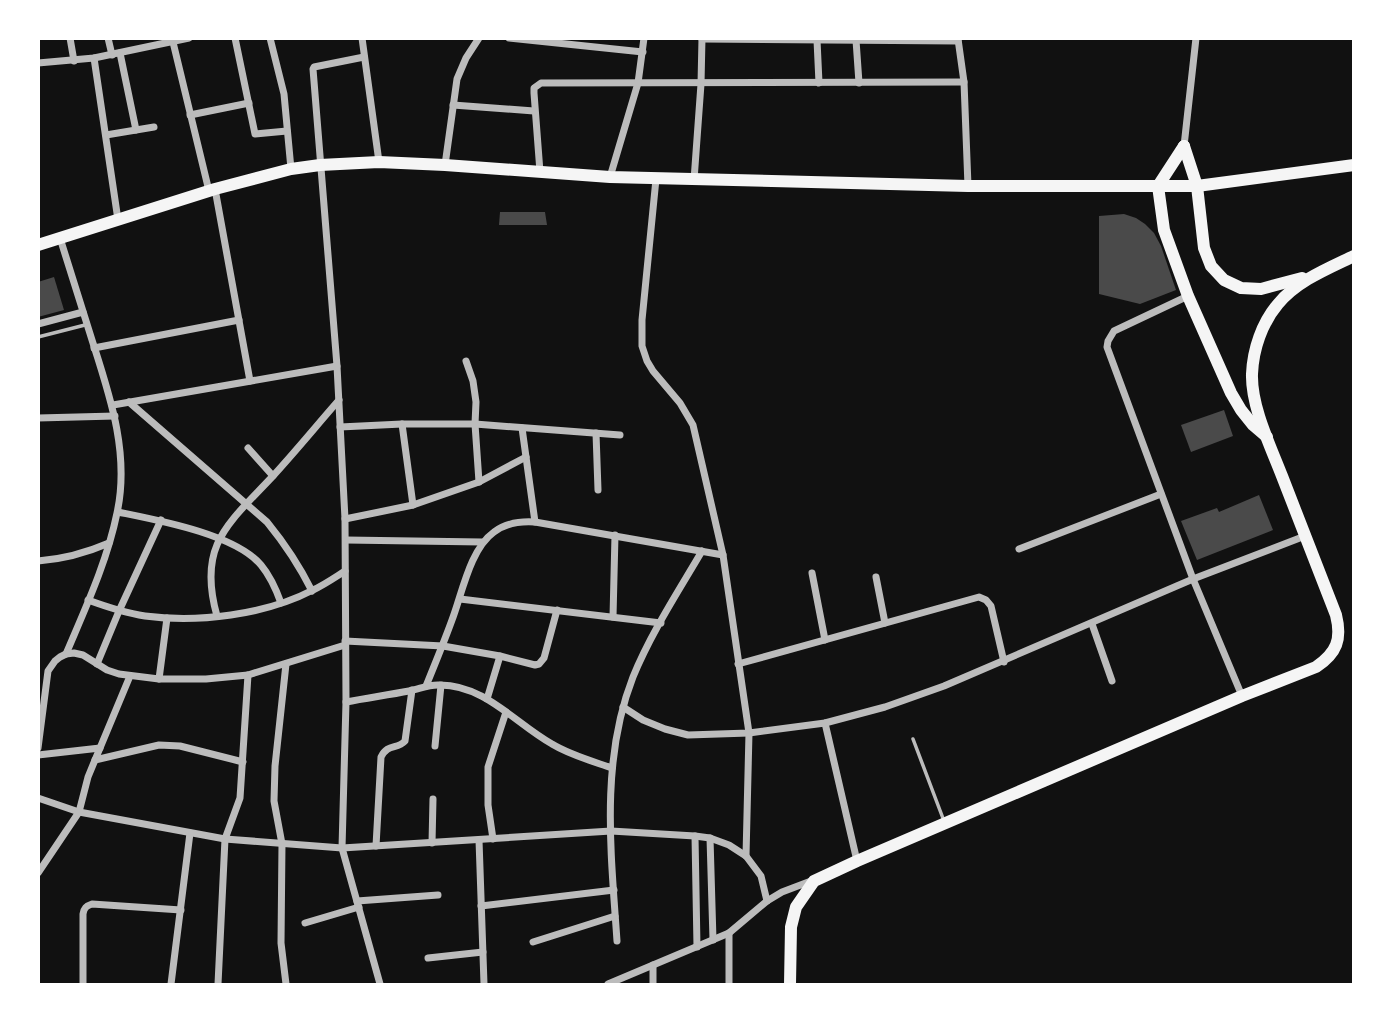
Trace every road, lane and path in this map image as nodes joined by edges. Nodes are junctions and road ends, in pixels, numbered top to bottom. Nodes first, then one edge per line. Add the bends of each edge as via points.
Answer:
1 (71, 38) edge
2 (108, 38) edge
3 (189, 38) edge
4 (234, 38) edge
5 (270, 38) edge
6 (362, 38) edge
7 (479, 38) edge
8 (509, 38) edge
9 (644, 38) edge
10 (1196, 38) edge
11 (702, 39) edge
12 (747, 39) edge
13 (172, 40) edge
14 (817, 40) edge
15 (856, 40) junction
16 (901, 40) edge
17 (958, 40) edge
18 (643, 52) junction
19 (116, 54) junction
20 (364, 57) junction
21 (94, 58) junction
22 (74, 61) junction
23 (38, 63) edge
24 (964, 82) junction
25 (638, 83) junction
26 (819, 83) junction
27 (859, 83) junction
28 (701, 84) junction
29 (248, 103) junction
30 (453, 105) junction
31 (534, 111) junction
32 (190, 115) junction
33 (154, 127) dead end
34 (136, 130) junction
35 (287, 131) junction
36 (106, 135) junction
37 (1184, 146) junction
38 (379, 162) junction
39 (320, 164) junction
40 (445, 164) junction
41 (1353, 165) edge
42 (291, 169) junction
43 (540, 172) junction
44 (610, 177) junction
45 (656, 179) junction
46 (694, 180) junction
47 (968, 186) junction
48 (1158, 186) junction
49 (1196, 186) junction
50 (212, 190) junction
51 (118, 220) junction
52 (60, 238) junction
53 (38, 245) edge
54 (1353, 256) edge
55 (1316, 274) junction
56 (1188, 296) junction
57 (83, 312) junction
58 (239, 320) junction
59 (38, 324) edge
60 (87, 324) junction
61 (38, 337) edge
62 (94, 348) junction
63 (466, 361) dead end
64 (337, 366) junction
65 (250, 382) junction
66 (339, 400) junction
67 (129, 402) junction
68 (113, 405) junction
69 (115, 416) junction
70 (38, 418) edge
71 (402, 424) junction
72 (475, 424) junction
73 (340, 427) junction
74 (523, 428) junction
75 (596, 433) junction
76 (620, 435) dead end
77 (1267, 437) junction
78 (248, 448) dead end
79 (526, 457) junction
80 (273, 476) junction
81 (479, 482) junction
82 (598, 490) dead end
83 (1161, 494) junction
84 (247, 503) junction
85 (413, 505) junction
86 (118, 512) junction
87 (345, 519) junction
88 (161, 520) junction
89 (535, 522) junction
90 (615, 535) junction
91 (1305, 536) junction
92 (220, 539) junction
93 (346, 540) junction
94 (482, 542) junction
95 (109, 543) junction
96 (1019, 549) dead end
97 (702, 551) junction
98 (723, 555) junction
99 (38, 561) edge
100 (345, 571) junction
101 (812, 573) dead end
102 (876, 577) dead end
103 (1193, 579) junction
104 (312, 591) junction
105 (460, 598) junction
106 (88, 600) junction
107 (281, 603) junction
108 (557, 610) junction
109 (119, 611) junction
110 (217, 616) junction
111 (612, 617) junction
112 (167, 618) junction
113 (661, 623) junction
114 (885, 623) junction
115 (1092, 624) junction
116 (825, 640) junction
117 (345, 643) junction
118 (443, 646) junction
119 (66, 654) junction
120 (500, 656) junction
121 (1004, 662) junction
122 (97, 664) junction
123 (286, 664) junction
124 (738, 664) junction
125 (248, 675) junction
126 (130, 676) junction
127 (159, 679) junction
128 (1112, 681) dead end
129 (441, 685) junction
130 (426, 686) junction
131 (42, 688) edge
132 (412, 690) junction
133 (1242, 696) junction
134 (487, 699) junction
135 (345, 702) junction
136 (623, 708) junction
137 (506, 712) junction
138 (825, 723) junction
139 (749, 733) junction
140 (913, 739) dead end
141 (435, 746) dead end
142 (38, 748) edge
143 (100, 748) junction
144 (38, 755) edge
145 (94, 760) junction
146 (243, 762) junction
147 (612, 768) junction
148 (38, 798) edge
149 (433, 799) dead end
150 (79, 812) junction
151 (945, 823) junction
152 (611, 831) junction
153 (190, 833) junction
154 (695, 836) junction
155 (710, 838) junction
156 (225, 839) junction
157 (493, 839) junction
158 (479, 840) junction
159 (432, 843) junction
160 (282, 844) junction
161 (376, 846) junction
162 (342, 848) junction
163 (746, 856) junction
164 (857, 861) junction
165 (38, 873) edge
166 (814, 881) junction
167 (614, 890) junction
168 (438, 895) dead end
169 (767, 901) junction
170 (358, 904) junction
171 (481, 906) junction
172 (181, 910) junction
173 (615, 916) junction
174 (305, 923) dead end
175 (729, 933) junction
176 (713, 940) junction
177 (617, 941) dead end
178 (533, 942) dead end
179 (697, 947) junction
180 (483, 952) junction
181 (428, 958) dead end
182 (653, 965) junction
183 (83, 985) edge
184 (171, 985) edge
185 (218, 985) edge
186 (286, 985) edge
187 (380, 985) edge
188 (484, 985) edge
189 (608, 985) edge
190 (653, 985) edge
191 (729, 985) edge
192 (790, 985) edge

1 - 22 street
2 - 19 street
3 - 13 street
4 - 29 street
5 - 35 street via 284,94
6 - 20 street
7 - 30 street via 461,67
8 - 18 street
9 - 18 street
10 - 37 street
11 - 12 street
11 - 28 street
12 - 14 street
13 - 19 street
13 - 32 street
14 - 15 street
14 - 26 street
15 - 16 street
15 - 27 street
16 - 17 street
17 - 24 street
18 - 25 street
19 - 21 street
19 - 34 street
20 - 38 street
20 - 39 street via 313,68
21 - 22 street
21 - 36 street
22 - 23 street
24 - 27 street
24 - 47 street
25 - 28 street
25 - 31 street via 541,83 534,88
25 - 44 street
26 - 27 street
26 - 28 street
28 - 46 street
29 - 32 street
29 - 35 street via 255,135
30 - 31 street
30 - 40 street
31 - 43 street
32 - 50 street
33 - 34 street
34 - 36 street
35 - 42 street
36 - 51 street
37 - 48 main road
37 - 49 main road
38 - 39 main road
38 - 40 main road
39 - 42 main road
39 - 64 street
40 - 43 main road
41 - 49 main road
42 - 50 main road
43 - 44 main road
44 - 45 main road
45 - 46 main road
45 - 98 street via 642,346 653,371 693,425
46 - 47 main road
47 - 48 main road
48 - 49 main road
48 - 56 main road via 1164,230
49 - 55 main road via 1204,248 1211,266 1224,279 1241,288 1261,289
50 - 51 main road
50 - 58 street
51 - 52 main road
52 - 53 main road
52 - 57 street
54 - 55 main road
55 - 77 main road via 1277,305 1255,350 1255,400
56 - 77 main road via 1236,402
56 - 83 street via 1114,331 1108,341 1108,354
57 - 59 street
57 - 60 street
58 - 62 street
58 - 65 street
60 - 61 lane
60 - 62 street
62 - 68 street
63 - 72 street via 476,402
64 - 65 street
64 - 66 street
65 - 67 street
66 - 73 street
66 - 80 street
67 - 68 street
67 - 84 street
68 - 69 street
69 - 70 street
69 - 86 street via 121,484
71 - 72 street
71 - 73 street
71 - 85 street
72 - 74 street
72 - 81 street
73 - 87 street
74 - 75 street
74 - 79 street
75 - 76 street
75 - 82 street
77 - 91 main road
78 - 80 street
79 - 81 street
79 - 89 street
80 - 84 street
81 - 85 street
83 - 96 street
83 - 103 street
84 - 92 street
84 - 104 street via 285,543
85 - 87 street
86 - 88 street
86 - 95 street
87 - 93 street
88 - 92 street
88 - 109 street
89 - 90 street
89 - 94 street via 506,525
90 - 97 street
90 - 111 street
91 - 103 street
91 - 133 main road via 1339,627 1334,651 1316,667
92 - 107 street via 259,562
92 - 110 street via 210,576
93 - 94 street
93 - 100 street
94 - 105 street
95 - 99 street via 86,553
95 - 106 street
97 - 98 street
97 - 113 street
98 - 124 street
100 - 104 street
100 - 117 street
101 - 116 street
102 - 114 street
103 - 115 street
103 - 133 street
104 - 107 street
105 - 108 street
105 - 118 street
106 - 109 street
106 - 119 street
107 - 110 street
108 - 111 street
108 - 120 street via 542,662 535,665
109 - 112 street
109 - 122 street
110 - 112 street
111 - 113 street
112 - 127 street
113 - 136 street via 637,668
114 - 116 street
114 - 121 street via 979,597 991,606
115 - 121 street
115 - 128 street
116 - 124 street
117 - 118 street
117 - 123 street
117 - 135 street
118 - 120 street
118 - 130 street
119 - 122 street via 83,655
119 - 131 street via 51,666
120 - 134 street
121 - 138 street via 915,697
122 - 126 street
123 - 125 street
123 - 160 street via 274,801
124 - 139 street
125 - 127 street
125 - 146 street
126 - 127 street
126 - 143 street
129 - 130 street
129 - 134 street via 465,688
129 - 141 street
130 - 132 street
131 - 142 street
132 - 135 street
132 - 161 street via 405,740 382,757
133 - 151 main road
134 - 137 street
135 - 162 street
136 - 139 street via 688,736
136 - 147 street
137 - 147 street via 555,746
137 - 157 street via 488,767
138 - 139 street
138 - 164 street
139 - 163 street
140 - 151 lane
143 - 144 street
143 - 145 street
145 - 146 street via 159,745
145 - 150 street
146 - 156 street via 240,797
147 - 152 street
148 - 150 street
149 - 159 street
150 - 153 street
150 - 165 street
151 - 164 main road
152 - 154 street
152 - 157 street
152 - 167 street
153 - 156 street
153 - 172 street
154 - 155 street
154 - 179 street
155 - 163 street
155 - 176 street
156 - 160 street
156 - 185 street
157 - 158 street
158 - 159 street
158 - 171 street
159 - 161 street
160 - 162 street
160 - 186 street via 281,943
161 - 162 street
162 - 170 street
163 - 169 street via 761,876
164 - 166 main road
166 - 169 street
166 - 192 main road via 793,916
167 - 171 street
167 - 173 street
168 - 170 street
169 - 175 street
170 - 174 street
170 - 187 street
171 - 180 street
172 - 183 street via 87,905 83,914
172 - 184 street
173 - 177 street
173 - 178 street
175 - 176 street
175 - 191 street
176 - 179 street
179 - 182 street
180 - 181 street
180 - 188 street
182 - 189 street
182 - 190 street

